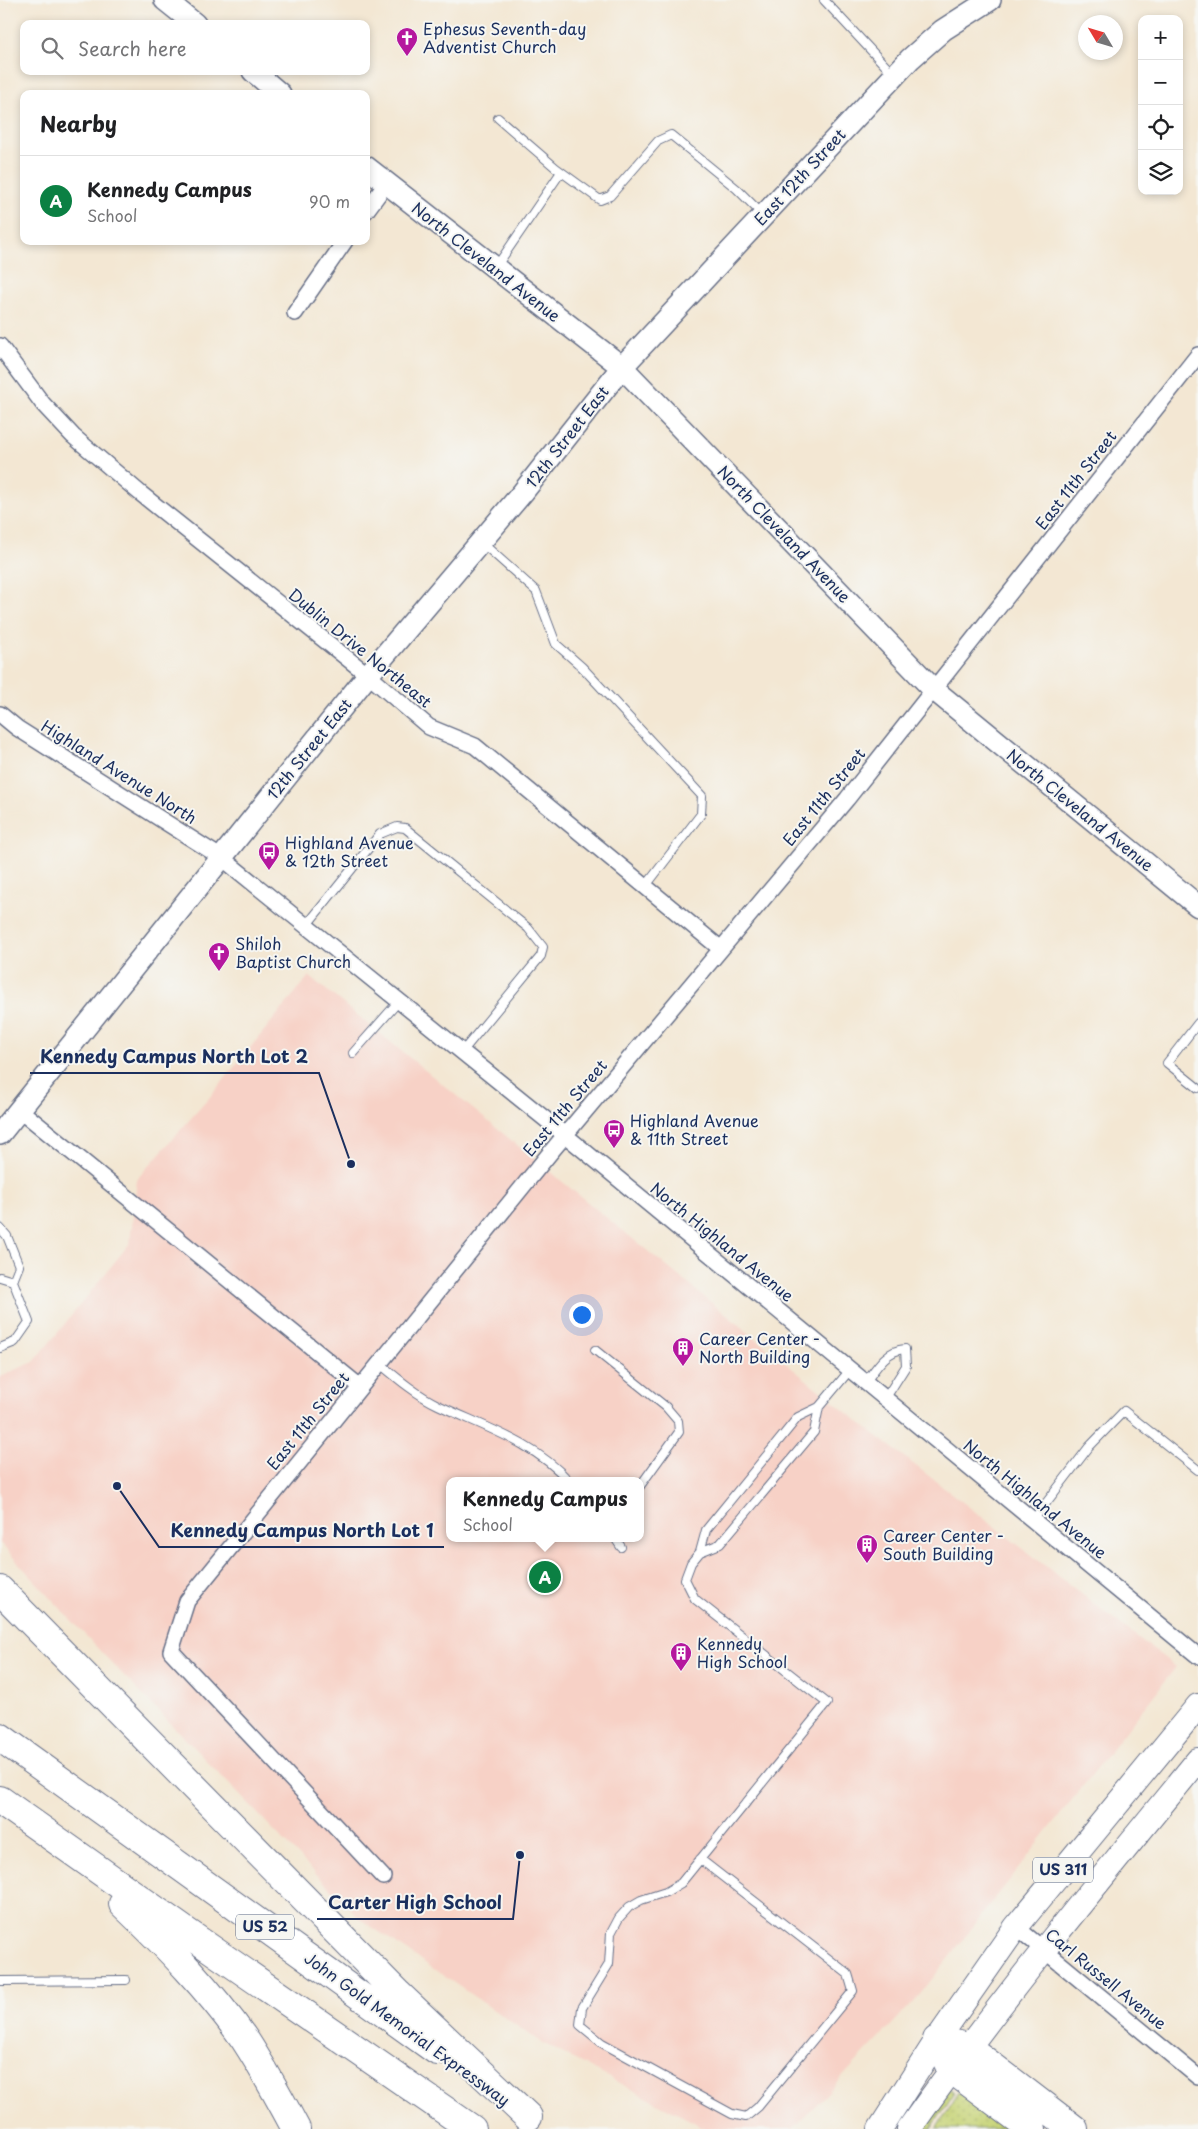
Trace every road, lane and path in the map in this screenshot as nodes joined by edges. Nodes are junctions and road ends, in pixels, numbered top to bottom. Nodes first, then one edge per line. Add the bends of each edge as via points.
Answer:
1 (165, 0) edge
2 (824, 0) edge
3 (990, 0) edge
4 (190, 20) edge
5 (258, 75) edge
6 (895, 75) junction
7 (275, 90) edge
8 (498, 118) dead end
9 (370, 170) edge
10 (561, 172) junction
11 (386, 184) junction
12 (370, 206) edge
13 (764, 216) junction
14 (342, 245) edge
15 (495, 268) junction
16 (294, 313) dead end
17 (0, 346) edge
18 (1198, 354) edge
19 (622, 367) junction
20 (481, 542) junction
21 (368, 675) junction
22 (934, 689) junction
23 (0, 714) edge
24 (222, 858) junction
25 (645, 886) junction
26 (1198, 906) edge
27 (306, 926) junction
28 (721, 949) junction
29 (399, 1001) junction
30 (1198, 1023) edge
31 (462, 1052) junction
32 (352, 1054) dead end
33 (1198, 1088) edge
34 (20, 1110) junction
35 (0, 1134) edge
36 (565, 1135) junction
37 (0, 1228) edge
38 (0, 1277) edge
39 (12, 1281) junction
40 (0, 1348) edge
41 (595, 1350) dead end
42 (378, 1363) junction
43 (850, 1370) junction
44 (865, 1382) junction
45 (359, 1386) junction
46 (886, 1399) junction
47 (819, 1407) junction
48 (1198, 1470) edge
49 (566, 1477) edge
50 (644, 1481) edge
51 (1033, 1520) junction
52 (618, 1542) edge
53 (621, 1547) dead end
54 (700, 1552) junction
55 (0, 1590) edge
56 (1198, 1656) edge
57 (1198, 1706) edge
58 (0, 1737) edge
59 (1198, 1760) edge
60 (0, 1800) edge
61 (59, 1842) junction
62 (700, 1859) junction
63 (384, 1877) dead end
64 (1016, 1927) junction
65 (1042, 1950) junction
66 (126, 1980) dead end
67 (0, 1981) edge
68 (937, 2040) junction
69 (967, 2047) junction
70 (951, 2069) junction
71 (1198, 2077) edge
72 (537, 2123) edge
73 (296, 2129) edge
74 (472, 2129) edge
75 (880, 2129) edge
76 (909, 2129) edge
77 (1032, 2129) edge
78 (1074, 2129) edge

1 - 4 street
2 - 6 lane
3 - 6 street, East 12th Street via 943,30
5 - 7 street
6 - 13 street, East 12th Street
8 - 10 lane
9 - 11 street, North Cleveland Avenue
10 - 13 lane via 600,200 610,196 658,141 671,135 737,189
10 - 15 lane
11 - 12 street
11 - 15 street, North Cleveland Avenue
13 - 19 street, East 12th Street
14 - 16 street
15 - 19 street, North Cleveland Avenue
17 - 21 street, Dublin Drive Northeast via 73,436
18 - 22 street, East 11th Street
19 - 20 street, 12th Street East
19 - 22 street, North Cleveland Avenue
20 - 21 street, 12th Street East
20 - 25 lane via 536,592 556,644 582,667 702,796 701,814
21 - 24 street, 12th Street East
21 - 25 street, Dublin Drive Northeast via 430,727 475,746
22 - 26 street, North Cleveland Avenue
22 - 28 street, East 11th Street
23 - 24 street, Highland Avenue North
24 - 27 street, North Highland Avenue
24 - 34 street, 12th Street East
25 - 28 street, Dublin Drive Northeast
27 - 29 street, North Highland Avenue
27 - 31 lane via 380,834 397,827 405,828 436,853 528,928 543,946 541,956
28 - 36 street, East 11th Street
29 - 31 street, North Highland Avenue
29 - 32 lane
30 - 33 lane via 1167,1063
31 - 36 street, North Highland Avenue
34 - 35 street, 12th Street East
34 - 45 street
36 - 42 street, East 11th Street
36 - 43 street, North Highland Avenue
37 - 39 lane via 7,1236 19,1266
38 - 39 lane
39 - 40 lane via 28,1322 15,1342
41 - 50 lane via 666,1407 678,1421 680,1432
42 - 45 street, East 11th Street
42 - 49 lane via 436,1404 529,1448 555,1465
43 - 44 street, North Highland Avenue
43 - 47 lane
44 - 46 street, North Highland Avenue
44 - 46 lane via 890,1353 906,1349 906,1366
45 - 63 street, East 11th Street via 186,1601 171,1651
46 - 51 street, North Highland Avenue
47 - 54 lane via 798,1417 706,1530
47 - 54 lane via 814,1432 720,1544
48 - 51 lane via 1124,1411 1089,1447
51 - 56 street, North Highland Avenue
52 - 53 lane
54 - 62 lane via 691,1563 685,1579 696,1598 827,1703
55 - 72 highway via 398,1994
57 - 64 main road, US 311
58 - 72 highway, John Gold Memorial Expressway / US 52
59 - 65 main road, US 311
60 - 61 highway, US 52
61 - 73 highway via 166,1945 206,1991 244,2039
61 - 74 highway, US 52
62 - 62 lane via 681,1883 635,1903 619,1918 611,1933 609,1964 582,2008 580,2025 602,2043 732,2114 746,2117 837,2012 853,1991 852,1982 848,1974
64 - 65 street, Carl Russell Avenue
64 - 68 main road, US 311
65 - 69 main road, US 311
65 - 71 street, Carl Russell Avenue
66 - 67 lane
68 - 69 highway
68 - 70 highway
68 - 75 main road, US 311
69 - 70 main road, US 311
69 - 78 highway
70 - 76 main road, US 311
70 - 77 highway

